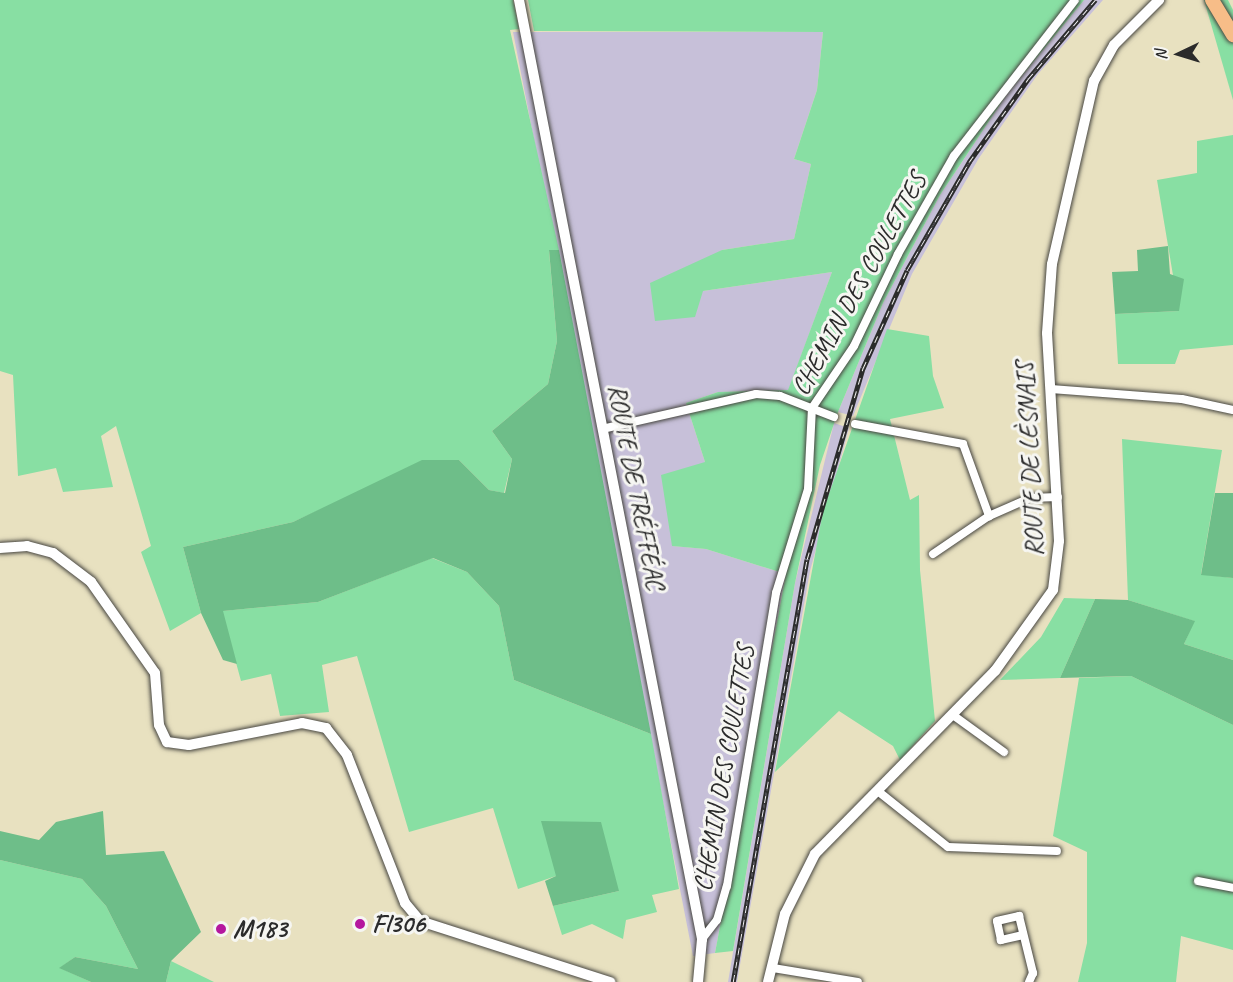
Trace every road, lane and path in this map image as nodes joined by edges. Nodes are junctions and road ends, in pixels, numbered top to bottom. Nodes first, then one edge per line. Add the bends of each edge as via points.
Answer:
1 (519, 0) edge
2 (1075, 0) edge
3 (1212, 0) edge
4 (1158, 1) edge
5 (1233, 35) edge
6 (1051, 389) junction
7 (812, 408) junction
8 (1233, 410) edge
9 (834, 417) dead end
10 (855, 424) dead end
11 (602, 429) junction
12 (1058, 496) junction
13 (989, 516) junction
14 (0, 548) edge
15 (933, 554) dead end
16 (953, 715) junction
17 (1004, 752) dead end
18 (879, 792) junction
19 (1057, 851) dead end
20 (1198, 881) dead end
21 (1233, 888) edge
22 (1023, 935) dead end
23 (702, 939) junction
24 (773, 968) junction
25 (610, 982) edge
26 (698, 982) edge
27 (768, 982) edge
28 (858, 982) edge
29 (1029, 982) edge

1 - 11 street, ROUTE DE TRÉFFÉAC
2 - 7 street, CHEMIN DES COULETTES via 954,156 898,254 855,346
3 - 5 highway
4 - 6 street, ROUTE DE LÈSNAIS via 1114,45 1089,98 1047,304
6 - 8 street via 1182,399
6 - 12 street, ROUTE DE LÈSNAIS
7 - 9 street
7 - 11 street via 780,396 756,394
7 - 23 street, CHEMIN DES COULETTES via 808,489 776,593 727,886 717,920
10 - 13 street via 963,444
11 - 23 street, ROUTE DE TRÉFFÉAC
12 - 13 street via 1030,498
12 - 16 street, ROUTE DE LÈSNAIS via 1058,570 1044,609
13 - 15 street
14 - 25 street via 27,546 52,553 91,582 155,673 159,725 167,742 189,745 302,723 326,728 347,755 405,903 420,921
16 - 17 street
16 - 18 street, ROUTE DE LÈSNAIS
18 - 19 street via 948,847
18 - 24 street, ROUTE DE LÈSNAIS via 815,854 789,905
20 - 21 street
22 - 29 street via 1033,973
23 - 26 street, ROUTE DE TRÉFFÉAC
24 - 27 street, ROUTE DE LÈSNAIS
24 - 28 street

